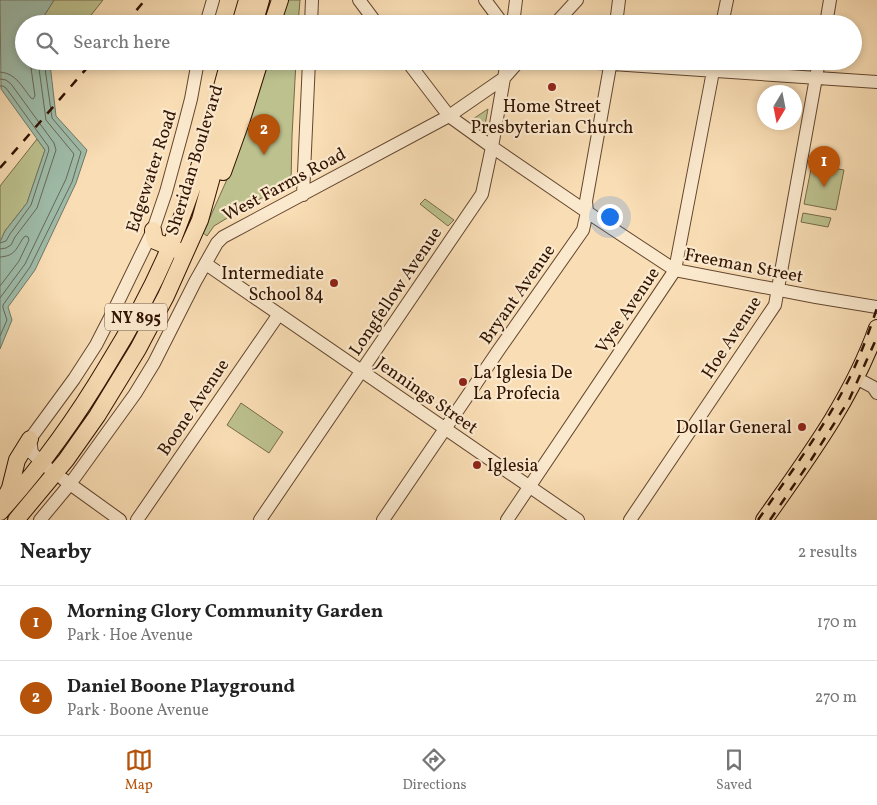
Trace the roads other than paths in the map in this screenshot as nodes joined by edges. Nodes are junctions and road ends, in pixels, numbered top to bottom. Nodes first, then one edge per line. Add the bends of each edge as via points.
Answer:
1 (213, 0) edge
2 (247, 0) edge
3 (261, 0) edge
4 (280, 0) edge
5 (312, 0) edge
6 (359, 0) edge
7 (485, 0) edge
8 (516, 0) edge
9 (577, 0) edge
10 (619, 0) edge
11 (727, 0) edge
12 (830, 0) edge
13 (209, 15) edge
14 (243, 15) edge
15 (257, 15) edge
16 (275, 15) edge
17 (311, 15) edge
18 (370, 15) edge
19 (496, 15) edge
20 (514, 15) edge
21 (563, 15) edge
22 (617, 15) edge
23 (724, 15) edge
24 (828, 15) edge
25 (197, 70) edge
26 (226, 70) edge
27 (242, 70) edge
28 (257, 70) edge
29 (309, 70) edge
30 (414, 70) edge
31 (505, 70) edge
32 (511, 70) edge
33 (610, 70) edge
34 (713, 70) edge
35 (748, 70) edge
36 (817, 70) edge
37 (504, 78) junction
38 (816, 78) junction
39 (877, 82) edge
40 (449, 116) junction
41 (492, 147) junction
42 (303, 195) junction
43 (587, 212) junction
44 (200, 220) junction
45 (153, 230) junction
46 (170, 247) junction
47 (185, 254) junction
48 (206, 264) junction
49 (675, 270) junction
50 (778, 290) junction
51 (877, 307) edge
52 (279, 314) junction
53 (877, 328) edge
54 (873, 354) edge
55 (362, 371) junction
56 (856, 378) junction
57 (877, 393) edge
58 (445, 429) junction
59 (30, 439) junction
60 (42, 463) junction
61 (55, 473) junction
62 (70, 484) junction
63 (529, 487) junction
64 (0, 509) edge
65 (0, 512) edge
66 (16, 520) edge
67 (40, 520) edge
68 (120, 520) edge
69 (137, 520) edge
70 (260, 520) edge
71 (383, 520) edge
72 (507, 520) edge
73 (578, 520) edge
74 (630, 520) edge
75 (764, 520) edge

1 - 13 street
2 - 14 main road
3 - 15 main road
4 - 16 main road
5 - 17 street
6 - 18 street
7 - 19 street
8 - 20 street
9 - 21 street
10 - 22 street
11 - 23 street
12 - 24 street
25 - 45 street, Edgewater Road via 186,119
26 - 46 main road, Sheridan Boulevard / NY 895 via 191,193
27 - 44 main road, Sheridan Boulevard / NY 895
28 - 44 main road via 236,138
29 - 42 street
30 - 40 street, Freeman Street
31 - 37 street, Longfellow Avenue
32 - 37 street, West Farms Road
33 - 43 street, Bryant Avenue via 586,201
34 - 49 street, Vyse Avenue
35 - 38 street
36 - 38 street, Hoe Avenue
37 - 40 street, West Farms Road
37 - 41 street, Longfellow Avenue
38 - 39 street
38 - 50 street, Hoe Avenue
40 - 41 street, Freeman Street
40 - 42 street, West Farms Road
41 - 43 street, Freeman Street
41 - 55 street, Longfellow Avenue via 482,194
42 - 48 street, West Farms Road via 222,237
43 - 49 street, Freeman Street
43 - 58 street, Bryant Avenue via 583,230
44 - 47 main road, Sheridan Boulevard / NY 895
45 - 46 main road via 155,241
45 - 59 street, Edgewater Road via 96,344
46 - 47 main road
46 - 60 main road, Sheridan Boulevard / NY 895 via 123,340 84,404
47 - 61 main road, Sheridan Boulevard / NY 895 via 138,349 88,429
48 - 52 street, Jennings Street
48 - 62 street, West Farms Road via 135,394
49 - 50 street, Freeman Street
49 - 63 street, Vyse Avenue
50 - 51 street, Freeman Street
50 - 74 street, Hoe Avenue via 775,305
52 - 55 street, Jennings Street
52 - 69 street, Boone Avenue
53 - 54 main road
54 - 56 main road
55 - 58 street, Jennings Street
55 - 70 street, Longfellow Avenue
56 - 57 street
56 - 75 main road via 841,407
58 - 63 street, Jennings Street
58 - 71 street, Bryant Avenue
59 - 60 street via 32,453
59 - 64 main road via 18,457 10,488
60 - 61 street
60 - 65 main road, Sheridan Boulevard / NY 895
61 - 62 street
61 - 66 main road, Sheridan Boulevard / NY 895
62 - 67 street, West Farms Road
62 - 68 street
63 - 72 street, Vyse Avenue
63 - 73 street, Jennings Street

